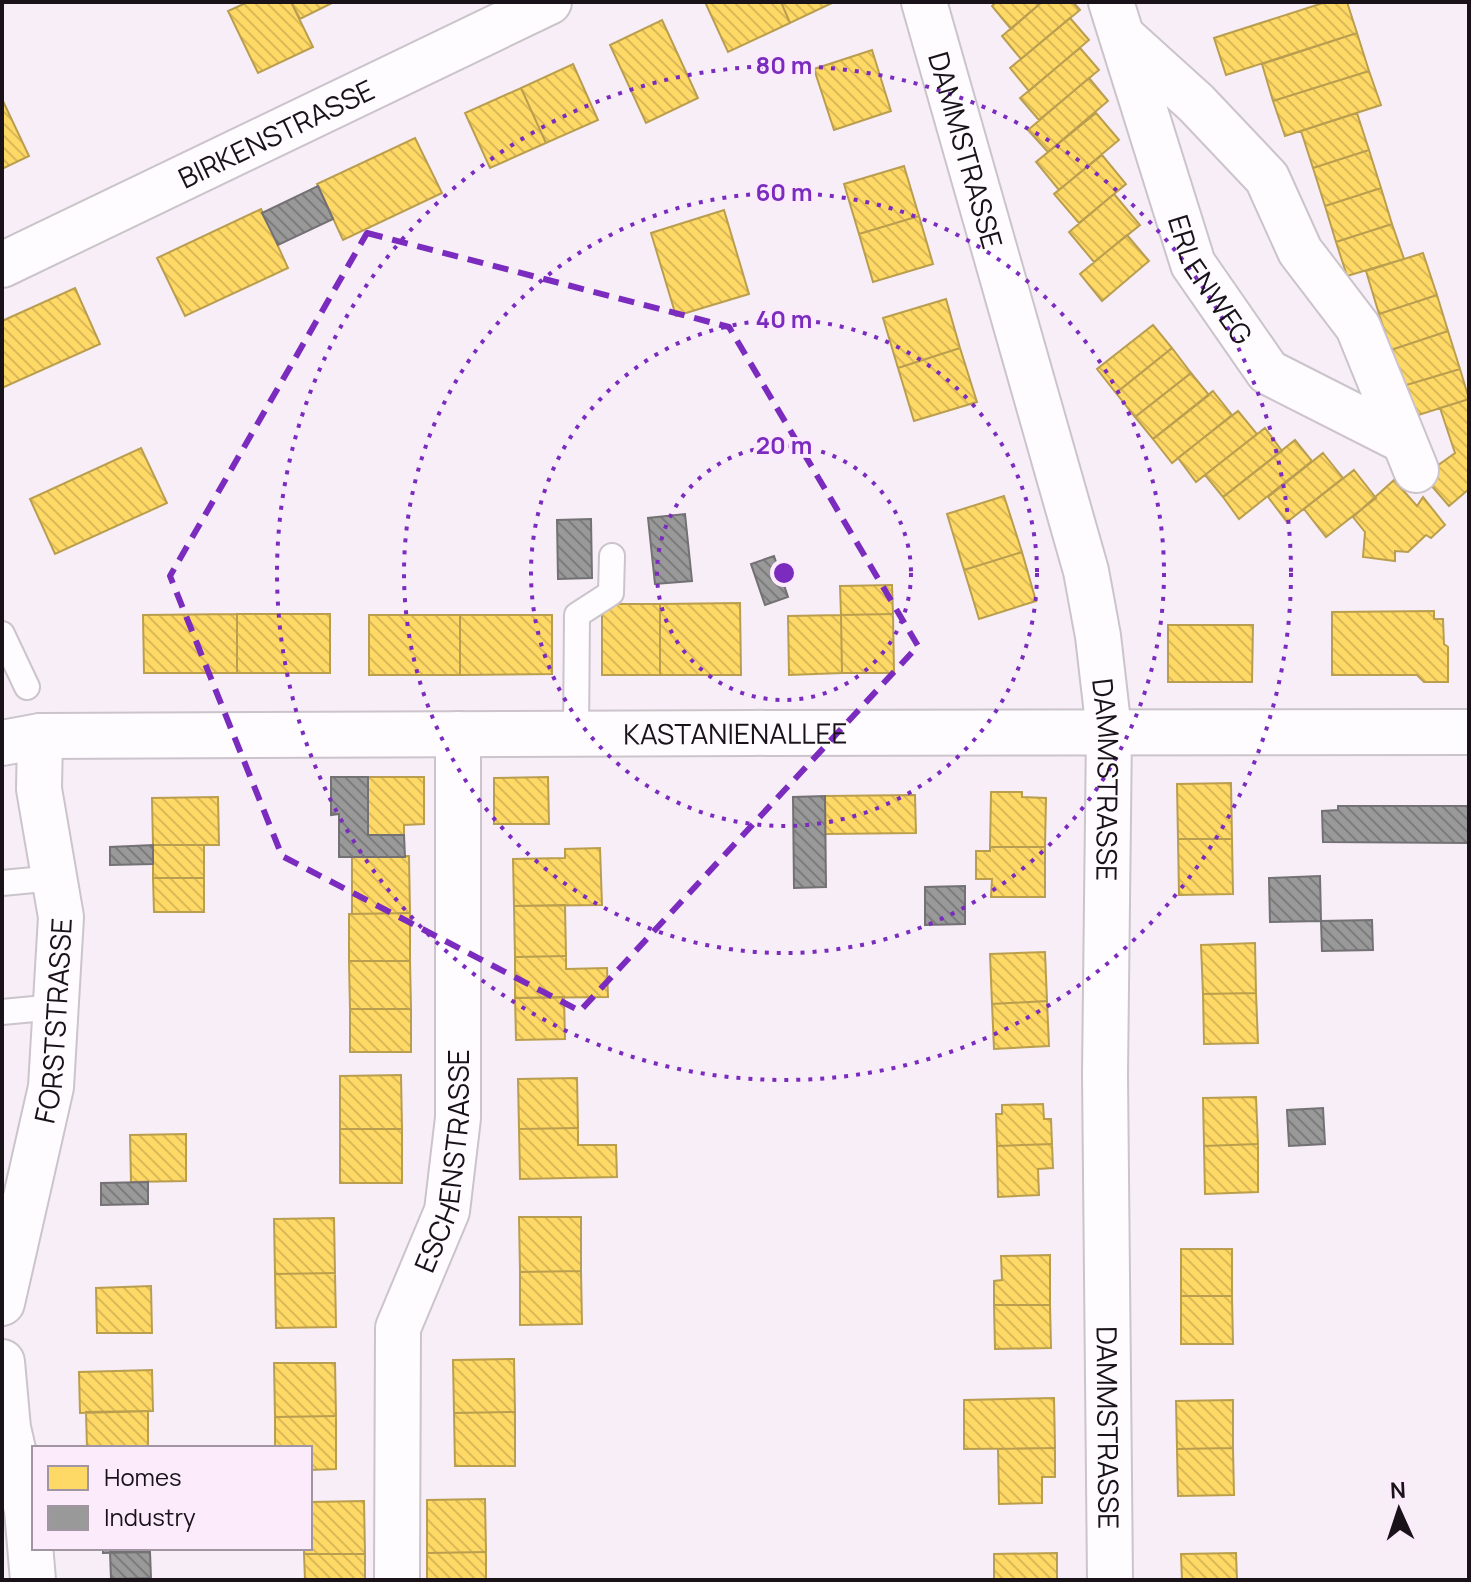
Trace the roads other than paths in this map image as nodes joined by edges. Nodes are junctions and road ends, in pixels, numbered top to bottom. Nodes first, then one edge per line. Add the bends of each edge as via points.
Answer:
1 (549, 2) edge
2 (924, 2) edge
3 (1116, 19) edge
4 (2, 265) edge
5 (612, 556) dead end
6 (2, 634) edge
7 (27, 687) dead end
8 (1109, 731) junction
9 (1469, 732) edge
10 (458, 734) junction
11 (576, 735) junction
12 (21, 740) edge
13 (55, 878) junction
14 (2, 883) edge
15 (56, 1007) junction
16 (2, 1012) edge
17 (2, 1303) edge
18 (2, 1362) edge
19 (5, 1428) edge
20 (33, 1580) edge
21 (397, 1580) edge
22 (1110, 1580) edge

1 - 4 street, BIRKENSTRASSE
2 - 8 street, DAMMSTRASSE via 1086,571
3 - 3 street, ERLENWEG via 1193,264 1268,372 1409,455 1358,327 1300,251 1267,178
5 - 11 lane via 611,593 577,615
6 - 7 lane
8 - 9 street, KASTANIENALLEE
8 - 11 street, KASTANIENALLEE
8 - 22 street, DAMMSTRASSE via 1105,1074
10 - 11 street, KASTANIENALLEE
10 - 12 street, KASTANIENALLEE
10 - 21 street, ESCHENSTRASSE via 458,1118 447,1211 398,1328
12 - 13 street, FORSTSTRASSE via 39,789
13 - 14 lane
13 - 15 street, FORSTSTRASSE via 61,917
15 - 16 lane
15 - 17 street, FORSTSTRASSE via 51,1087
18 - 19 street
19 - 20 street via 27,1510

